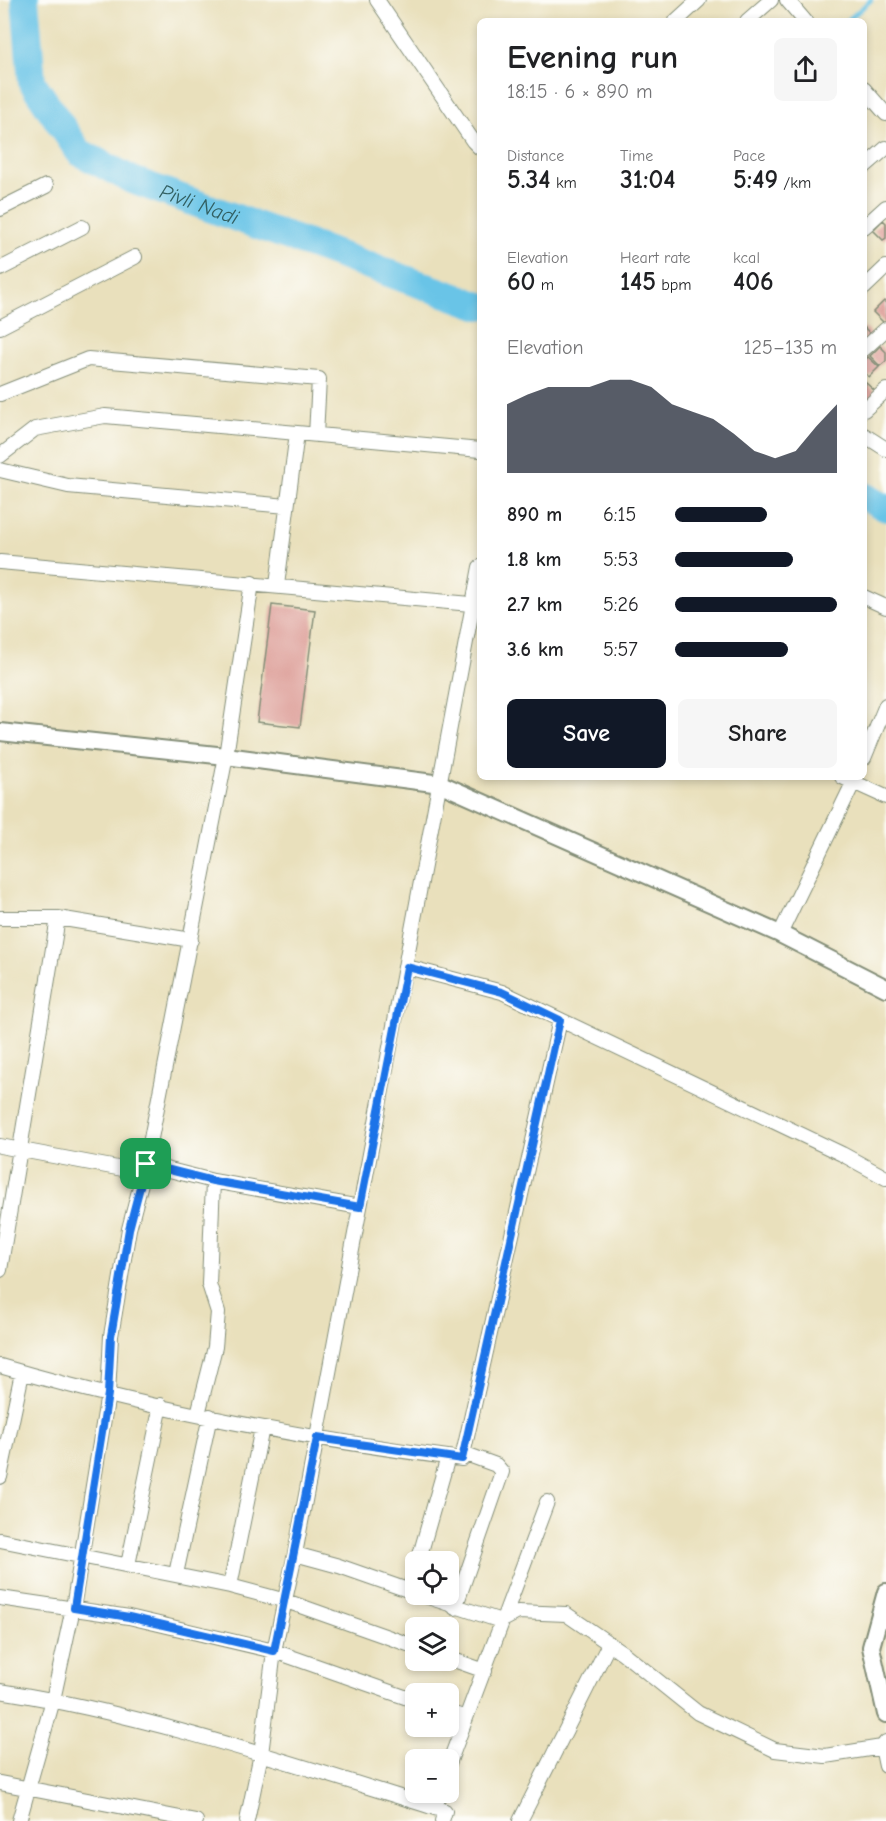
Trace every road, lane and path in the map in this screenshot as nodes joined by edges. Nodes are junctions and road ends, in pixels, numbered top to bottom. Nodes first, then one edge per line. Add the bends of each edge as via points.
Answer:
1 (376, 0) edge
2 (699, 0) edge
3 (771, 0) edge
4 (790, 1) edge
5 (679, 18) edge
6 (750, 18) edge
7 (803, 18) edge
8 (867, 97) edge
9 (886, 114) edge
10 (477, 144) edge
11 (886, 148) edge
12 (867, 164) edge
13 (46, 186) dead end
14 (886, 207) edge
15 (0, 209) edge
16 (867, 223) edge
17 (82, 227) dead end
18 (135, 257) dead end
19 (886, 267) edge
20 (0, 269) edge
21 (867, 285) edge
22 (0, 327) edge
23 (886, 329) edge
24 (867, 346) edge
25 (886, 390) edge
26 (0, 394) edge
27 (867, 407) edge
28 (297, 433) junction
29 (316, 435) junction
30 (867, 437) edge
31 (886, 448) edge
32 (477, 450) edge
33 (0, 456) edge
34 (0, 470) edge
35 (287, 506) junction
36 (0, 562) edge
37 (252, 584) junction
38 (277, 585) junction
39 (867, 598) edge
40 (476, 606) edge
41 (886, 607) edge
42 (886, 705) edge
43 (0, 732) edge
44 (867, 751) edge
45 (225, 756) junction
46 (851, 780) edge
47 (853, 780) edge
48 (441, 784) junction
49 (886, 797) edge
50 (0, 918) edge
51 (58, 918) junction
52 (780, 934) junction
53 (191, 940) junction
54 (407, 967) junction
55 (886, 988) edge
56 (560, 1020) junction
57 (0, 1146) edge
58 (21, 1150) junction
59 (145, 1168) junction
60 (886, 1178) edge
61 (213, 1181) junction
62 (360, 1207) junction
63 (0, 1270) edge
64 (0, 1366) edge
65 (22, 1373) junction
66 (108, 1394) junction
67 (161, 1405) junction
68 (204, 1415) junction
69 (262, 1428) junction
70 (317, 1438) junction
71 (463, 1453) junction
72 (448, 1457) junction
73 (0, 1477) edge
74 (547, 1502) dead end
75 (0, 1540) edge
76 (421, 1551) edge
77 (295, 1554) junction
78 (82, 1555) junction
79 (128, 1565) junction
80 (176, 1574) junction
81 (230, 1586) junction
82 (405, 1590) edge
83 (886, 1592) edge
84 (0, 1598) edge
85 (286, 1601) junction
86 (447, 1605) edge
87 (74, 1608) junction
88 (455, 1608) junction
89 (501, 1621) junction
90 (405, 1643) edge
91 (609, 1644) junction
92 (274, 1651) junction
93 (459, 1662) edge
94 (485, 1671) junction
95 (0, 1691) edge
96 (405, 1697) edge
97 (53, 1700) junction
98 (886, 1714) edge
99 (459, 1716) edge
100 (466, 1718) junction
101 (884, 1744) edge
102 (454, 1749) edge
103 (261, 1754) junction
104 (886, 1766) edge
105 (0, 1783) edge
106 (29, 1788) junction
107 (437, 1803) edge
108 (435, 1808) junction
109 (20, 1821) edge
110 (196, 1821) edge
111 (247, 1821) edge
112 (442, 1821) edge
113 (520, 1821) edge

1 - 10 street
2 - 5 street
3 - 6 street
4 - 7 street
8 - 9 street
11 - 12 street
13 - 15 street
14 - 16 street
17 - 20 street
18 - 22 street
19 - 21 street
23 - 24 street
25 - 27 street
26 - 29 street via 88,359 319,379
28 - 29 street
28 - 33 street via 105,416 35,429
28 - 35 street
29 - 32 street
30 - 31 street
34 - 35 street via 68,486
35 - 38 street
36 - 37 street
37 - 38 street
37 - 45 street
38 - 40 street
39 - 41 street
40 - 48 street
42 - 44 street
43 - 45 street
45 - 48 street
45 - 53 street
46 - 52 street
47 - 49 street
48 - 52 street
48 - 54 street
50 - 51 street
51 - 53 street
51 - 58 street
52 - 55 street
53 - 59 street
54 - 56 street via 502,992
54 - 62 street
56 - 60 street
56 - 71 street
57 - 58 street
58 - 59 street
58 - 63 street
59 - 61 street
59 - 66 street via 127,1239 111,1336
61 - 62 street
61 - 68 street via 209,1284 218,1312
62 - 70 street
64 - 65 street
65 - 66 street
65 - 73 street
66 - 67 street
66 - 78 street
67 - 68 street
67 - 79 street
68 - 69 street
68 - 80 street
69 - 70 street
69 - 81 street
70 - 72 street
70 - 77 street
71 - 72 street via 462,1459
71 - 88 street via 496,1465 502,1472
72 - 76 street
74 - 89 street
75 - 78 street
77 - 82 street
77 - 85 street
78 - 79 street
78 - 87 street
79 - 80 street
80 - 81 street
81 - 85 street
83 - 98 street via 871,1647
84 - 87 street
85 - 90 street
85 - 92 street
86 - 88 street
87 - 92 street
87 - 97 street
88 - 89 street
89 - 91 street via 518,1612 566,1614
89 - 94 street
91 - 101 street via 698,1713 774,1750 825,1756
91 - 113 street
92 - 96 street
92 - 103 street
93 - 94 street
94 - 100 street
95 - 97 street
97 - 103 street
97 - 106 street
99 - 100 street
100 - 102 street
101 - 104 street
103 - 108 street
103 - 111 street
105 - 106 street
106 - 109 street
106 - 110 street
107 - 108 street
108 - 112 street via 445,1811

